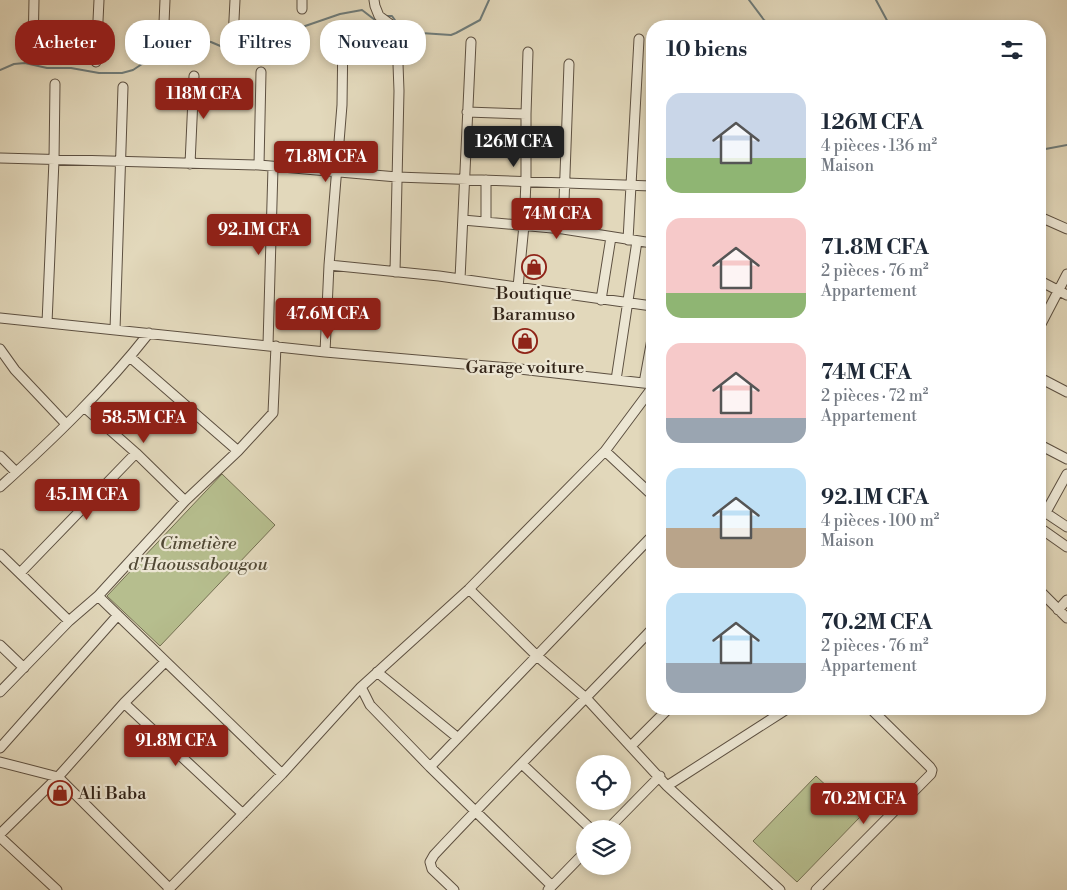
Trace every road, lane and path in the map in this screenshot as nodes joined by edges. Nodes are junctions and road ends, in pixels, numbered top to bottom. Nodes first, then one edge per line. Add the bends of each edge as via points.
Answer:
1 (34, 0) edge
2 (99, 0) edge
3 (165, 0) edge
4 (235, 0) edge
5 (374, 0) edge
6 (34, 20) edge
7 (98, 20) edge
8 (164, 20) edge
9 (234, 20) edge
10 (639, 39) dead end
11 (470, 42) dead end
12 (528, 52) dead end
13 (569, 64) dead end
14 (343, 65) edge
15 (261, 72) dead end
16 (194, 76) dead end
17 (55, 84) dead end
18 (123, 87) dead end
19 (467, 112) junction
20 (526, 114) junction
21 (0, 158) edge
22 (54, 160) junction
23 (121, 162) junction
24 (190, 164) junction
25 (259, 166) junction
26 (273, 167) junction
27 (335, 172) junction
28 (397, 177) junction
29 (464, 179) junction
30 (486, 180) junction
31 (526, 181) junction
32 (566, 182) junction
33 (631, 184) junction
34 (646, 185) edge
35 (463, 220) junction
36 (1046, 220) edge
37 (486, 221) junction
38 (524, 225) junction
39 (563, 228) junction
40 (1067, 229) edge
41 (611, 237) junction
42 (633, 240) junction
43 (646, 242) edge
44 (328, 265) junction
45 (395, 272) junction
46 (1067, 274) edge
47 (460, 279) junction
48 (1046, 284) edge
49 (518, 287) junction
50 (1063, 293) edge
51 (601, 300) junction
52 (628, 303) junction
53 (646, 305) edge
54 (1046, 317) edge
55 (0, 318) edge
56 (47, 323) junction
57 (115, 330) junction
58 (149, 333) junction
59 (272, 346) junction
60 (0, 349) edge
61 (325, 352) junction
62 (130, 357) junction
63 (616, 380) junction
64 (1046, 381) edge
65 (646, 383) edge
66 (1067, 392) edge
67 (646, 396) edge
68 (84, 407) junction
69 (66, 424) junction
70 (1046, 447) edge
71 (238, 451) junction
72 (604, 451) junction
73 (136, 453) junction
74 (0, 456) edge
75 (1067, 459) edge
76 (16, 472) junction
77 (1067, 474) edge
78 (0, 487) edge
79 (646, 489) edge
80 (185, 501) junction
81 (1046, 506) edge
82 (1046, 513) edge
83 (1067, 527) edge
84 (1046, 532) edge
85 (646, 542) edge
86 (1066, 544) edge
87 (0, 554) edge
88 (20, 573) junction
89 (468, 589) junction
90 (98, 596) junction
91 (1046, 597) edge
92 (1067, 600) edge
93 (1058, 610) junction
94 (118, 615) junction
95 (1067, 618) edge
96 (69, 620) junction
97 (646, 636) edge
98 (0, 645) edge
99 (537, 656) junction
100 (165, 662) junction
101 (24, 668) junction
102 (377, 672) junction
103 (361, 687) junction
104 (0, 692) edge
105 (587, 699) junction
106 (124, 703) junction
107 (662, 715) edge
108 (778, 715) edge
109 (877, 715) edge
110 (458, 738) junction
111 (631, 746) junction
112 (0, 748) edge
113 (0, 762) edge
114 (522, 764) junction
115 (430, 767) junction
116 (282, 774) junction
117 (660, 776) junction
118 (58, 777) junction
119 (667, 786) junction
120 (475, 811) junction
121 (243, 814) junction
122 (581, 820) edge
123 (617, 820) edge
124 (0, 836) edge
125 (576, 861) edge
126 (550, 888) edge
127 (169, 889) edge
128 (57, 890) edge
129 (454, 890) edge
130 (780, 890) edge
131 (816, 890) edge

1 - 6 street
2 - 7 street
3 - 8 street
4 - 9 street
5 - 28 street via 379,16 397,32
10 - 33 street
11 - 19 street
12 - 20 street
13 - 32 street
14 - 27 street
15 - 25 street
16 - 24 street
17 - 22 street
18 - 23 street
19 - 20 street
19 - 29 street
20 - 31 street
21 - 22 street
22 - 23 street
22 - 56 street
23 - 24 street
23 - 57 street
24 - 25 street
25 - 26 street
26 - 27 street
26 - 59 street
27 - 28 street
27 - 44 street
28 - 29 street
28 - 45 street
29 - 30 street
29 - 35 street
30 - 31 street
30 - 37 street
31 - 32 street
31 - 38 street
32 - 33 street
32 - 39 street
33 - 34 street
33 - 42 street
35 - 37 street
35 - 47 street
36 - 40 street
37 - 38 street
38 - 39 street
38 - 49 street
39 - 41 street
41 - 42 street
41 - 51 street
42 - 43 street
42 - 52 street
44 - 45 street
44 - 61 street
45 - 47 street
46 - 50 street
47 - 49 street
48 - 50 street
49 - 51 street
50 - 54 street
51 - 52 street
52 - 53 street
52 - 63 street
55 - 56 street
56 - 57 street
57 - 58 street
58 - 59 street
58 - 62 street
59 - 61 street
59 - 71 street via 273,412
60 - 69 street via 15,370
61 - 63 street
62 - 68 street
62 - 71 street
63 - 65 street
64 - 66 street
67 - 72 street
68 - 69 street
68 - 73 street
69 - 76 street
70 - 75 street
71 - 80 street
72 - 79 street
72 - 89 street
73 - 80 street
73 - 88 street
74 - 76 street
76 - 78 street
77 - 81 street
80 - 90 street
82 - 83 street
84 - 86 street
85 - 99 street
87 - 88 street
88 - 96 street
89 - 99 street
89 - 102 street
90 - 94 street
90 - 96 street
91 - 93 street
92 - 93 street
93 - 95 street
94 - 100 street
94 - 112 street
96 - 101 street
97 - 105 street
98 - 101 street
99 - 105 street
99 - 110 street
100 - 106 street
100 - 116 street
101 - 104 street
102 - 103 street
102 - 110 street
103 - 115 street via 370,705
103 - 116 street
105 - 111 street
105 - 114 street
106 - 118 street
106 - 121 street
107 - 111 street
108 - 119 street
109 - 131 street via 930,767 931,774
110 - 115 street
111 - 117 street
113 - 118 street
114 - 120 street
114 - 122 street
115 - 120 street
116 - 121 street
117 - 119 street
117 - 123 street
118 - 124 street
118 - 127 street
119 - 130 street
120 - 126 street
120 - 129 street via 430,862 432,869
121 - 127 street
124 - 128 street
125 - 126 street

